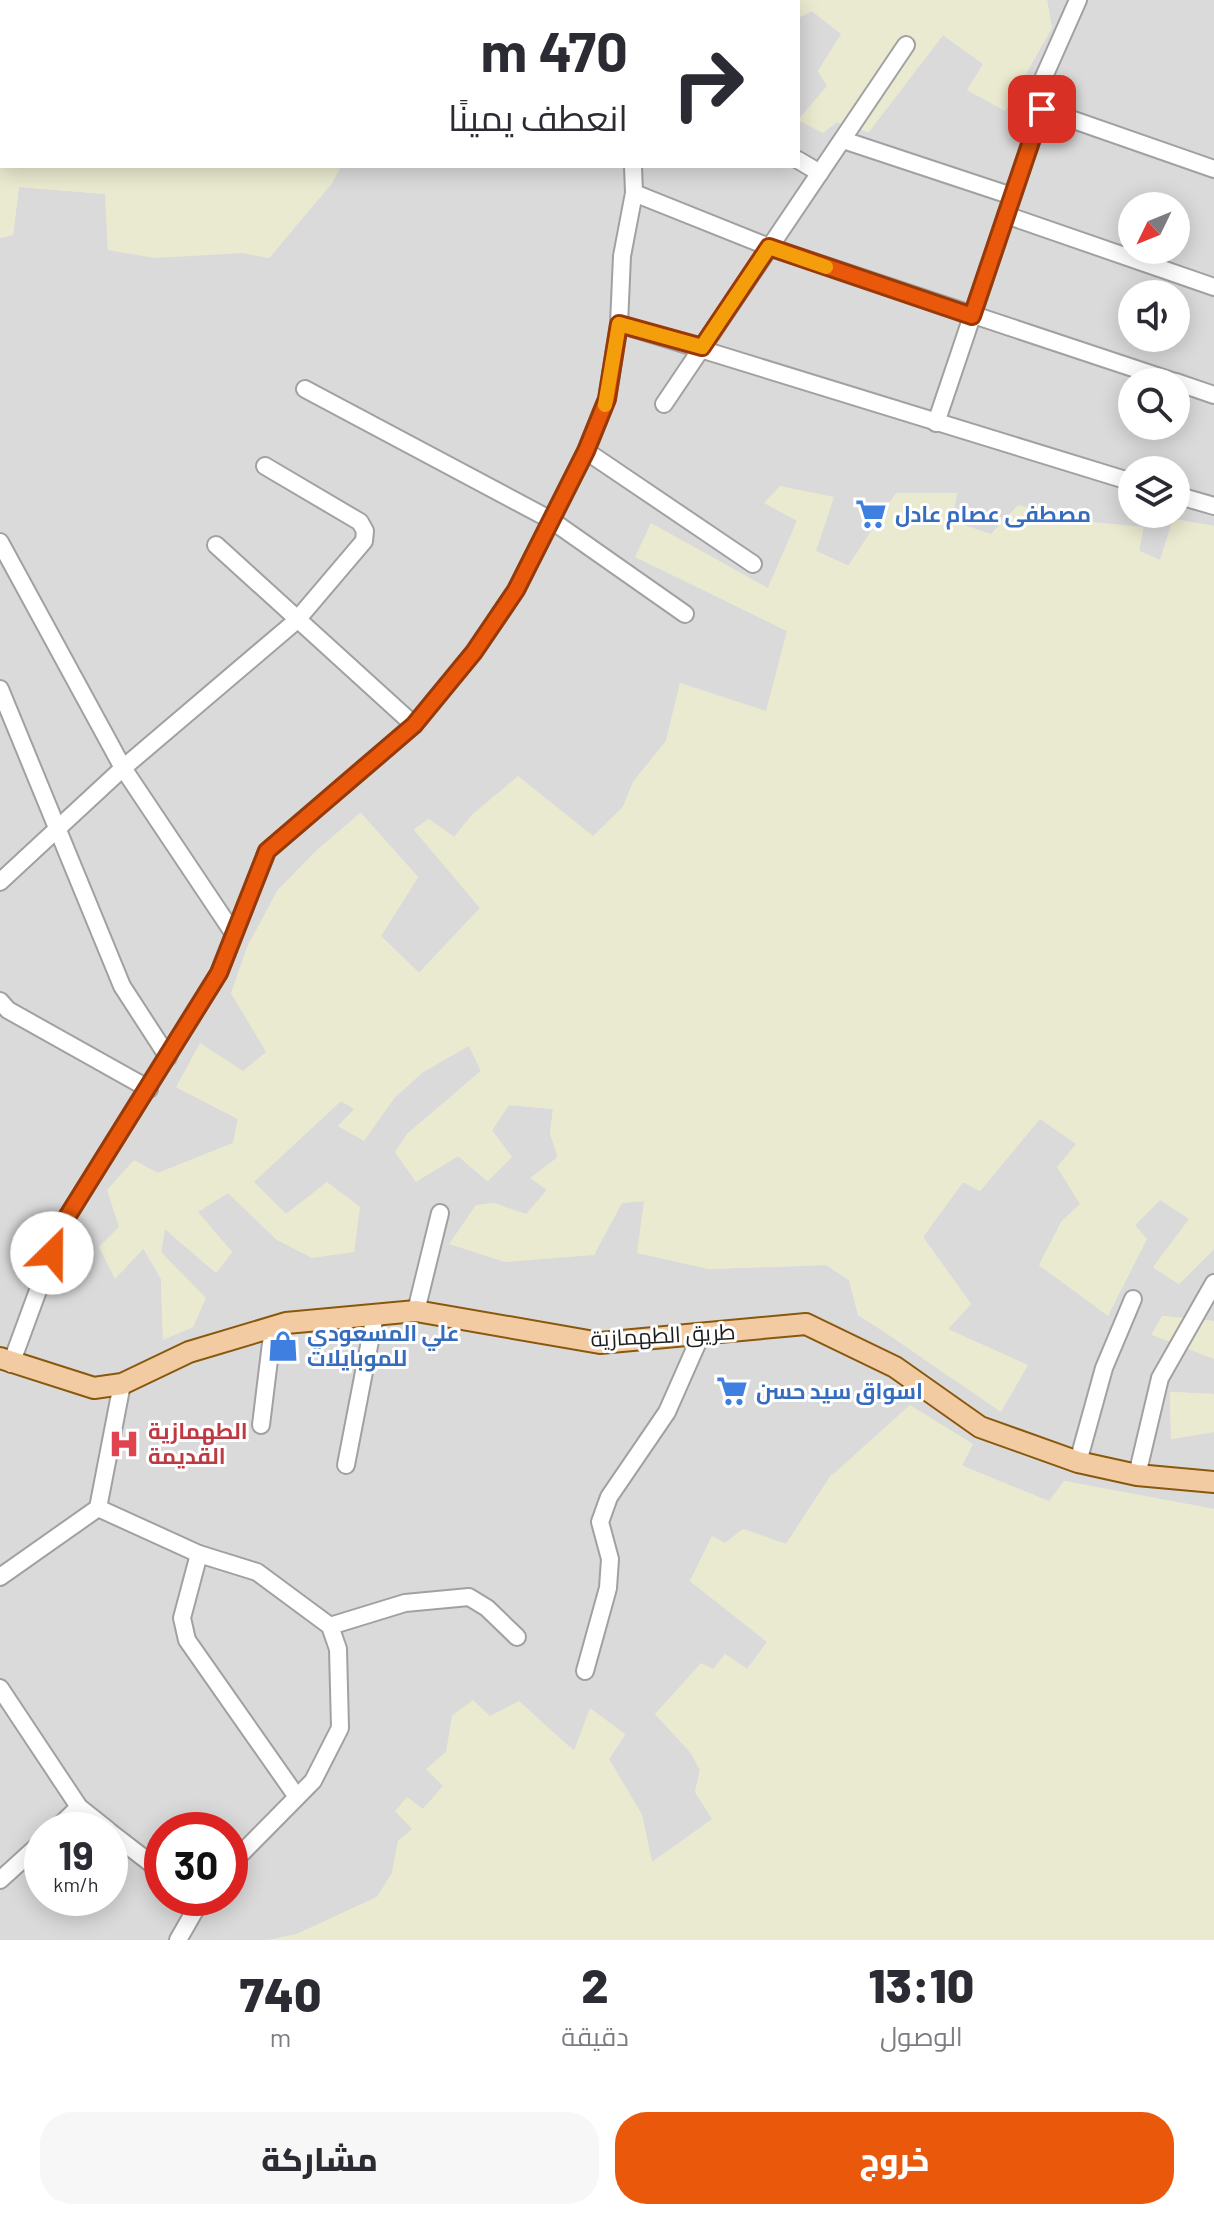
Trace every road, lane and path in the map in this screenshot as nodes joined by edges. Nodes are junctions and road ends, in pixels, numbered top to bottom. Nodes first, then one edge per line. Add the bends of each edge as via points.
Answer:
1 (1078, 0) edge
2 (906, 45) dead end
3 (1042, 109) junction
4 (843, 140) junction
5 (800, 161) edge
6 (633, 168) edge
7 (1214, 169) edge
8 (820, 173) junction
9 (634, 193) junction
10 (1012, 196) junction
11 (1006, 215) junction
12 (769, 247) junction
13 (1214, 287) edge
14 (972, 316) junction
15 (619, 324) junction
16 (702, 347) junction
17 (1132, 368) edge
18 (1190, 387) edge
19 (305, 389) dead end
20 (1214, 395) edge
21 (664, 404) dead end
22 (936, 423) junction
23 (586, 451) junction
24 (265, 466) dead end
25 (1118, 478) edge
26 (1190, 499) edge
27 (1214, 506) edge
28 (551, 520) junction
29 (0, 542) edge
30 (216, 545) dead end
31 (753, 564) dead end
32 (685, 614) dead end
33 (296, 621) junction
34 (0, 689) edge
35 (414, 725) junction
36 (123, 768) junction
37 (59, 827) junction
38 (3, 873) edge
39 (234, 934) junction
40 (0, 1001) edge
41 (168, 1057) junction
42 (149, 1089) junction
43 (440, 1213) dead end
44 (1214, 1283) edge
45 (1133, 1299) dead end
46 (416, 1311) junction
47 (375, 1315) junction
48 (273, 1327) junction
49 (701, 1335) junction
50 (6, 1361) edge
51 (122, 1384) junction
52 (261, 1425) dead end
53 (1078, 1462) junction
54 (346, 1465) dead end
55 (1137, 1475) junction
56 (1214, 1482) edge
57 (98, 1508) junction
58 (199, 1554) junction
59 (4, 1574) edge
60 (0, 1592) edge
61 (330, 1626) junction
62 (517, 1637) dead end
63 (585, 1671) dead end
64 (0, 1688) edge
65 (297, 1797) junction
66 (79, 1807) junction
67 (74, 1812) edge
68 (85, 1812) edge
69 (128, 1846) edge
70 (248, 1847) edge
71 (24, 1858) edge
72 (144, 1858) edge
73 (0, 1880) edge
74 (190, 1916) edge
75 (178, 1940) edge

1 - 3 street via 1035,97
2 - 4 street
3 - 7 street
3 - 10 street
4 - 8 street
4 - 10 street
5 - 8 street
6 - 9 street
8 - 12 street
9 - 12 street
9 - 15 street via 622,256
10 - 11 street
11 - 13 street
11 - 14 street
12 - 14 street
12 - 16 street
14 - 17 street
14 - 22 street
15 - 16 street
15 - 23 street via 607,399
16 - 21 street
16 - 22 street
18 - 20 street
19 - 28 street
22 - 25 street
23 - 28 street
23 - 31 street
24 - 33 street via 360,522 365,531 364,541
26 - 27 street
28 - 32 street
28 - 35 street via 516,590
29 - 36 street
30 - 33 street
33 - 35 street
33 - 36 street
34 - 37 street
35 - 39 street via 267,851
36 - 37 street
36 - 39 street
37 - 38 street
37 - 41 street via 122,986
39 - 41 street via 219,973
40 - 42 street
41 - 42 street
42 - 50 street via 62,1225
43 - 46 street
44 - 55 street via 1160,1378
45 - 53 street via 1104,1368
46 - 47 main road, طريق الطهمازية
46 - 49 main road, طريق الطهمازية via 600,1343
47 - 48 main road, طريق الطهمازية
47 - 54 street
48 - 51 main road, طريق الطهمازية via 189,1352
48 - 52 street
49 - 53 main road, طريق الطهمازية via 806,1324 895,1367 980,1427
49 - 63 street via 667,1412 609,1497 600,1522 610,1559 608,1588
50 - 51 main road, طريق الطهمازية via 94,1388
51 - 57 street
53 - 55 main road, طريق الطهمازية
55 - 56 main road, طريق الطهمازية
57 - 58 street
57 - 59 street
58 - 61 street via 257,1572
58 - 65 street via 182,1618 187,1640
59 - 60 street
61 - 62 street via 405,1603 469,1597
61 - 65 street via 338,1649 340,1728 313,1781
64 - 66 street
65 - 70 street
66 - 67 street
66 - 68 street
69 - 72 street
71 - 73 street
74 - 75 street

